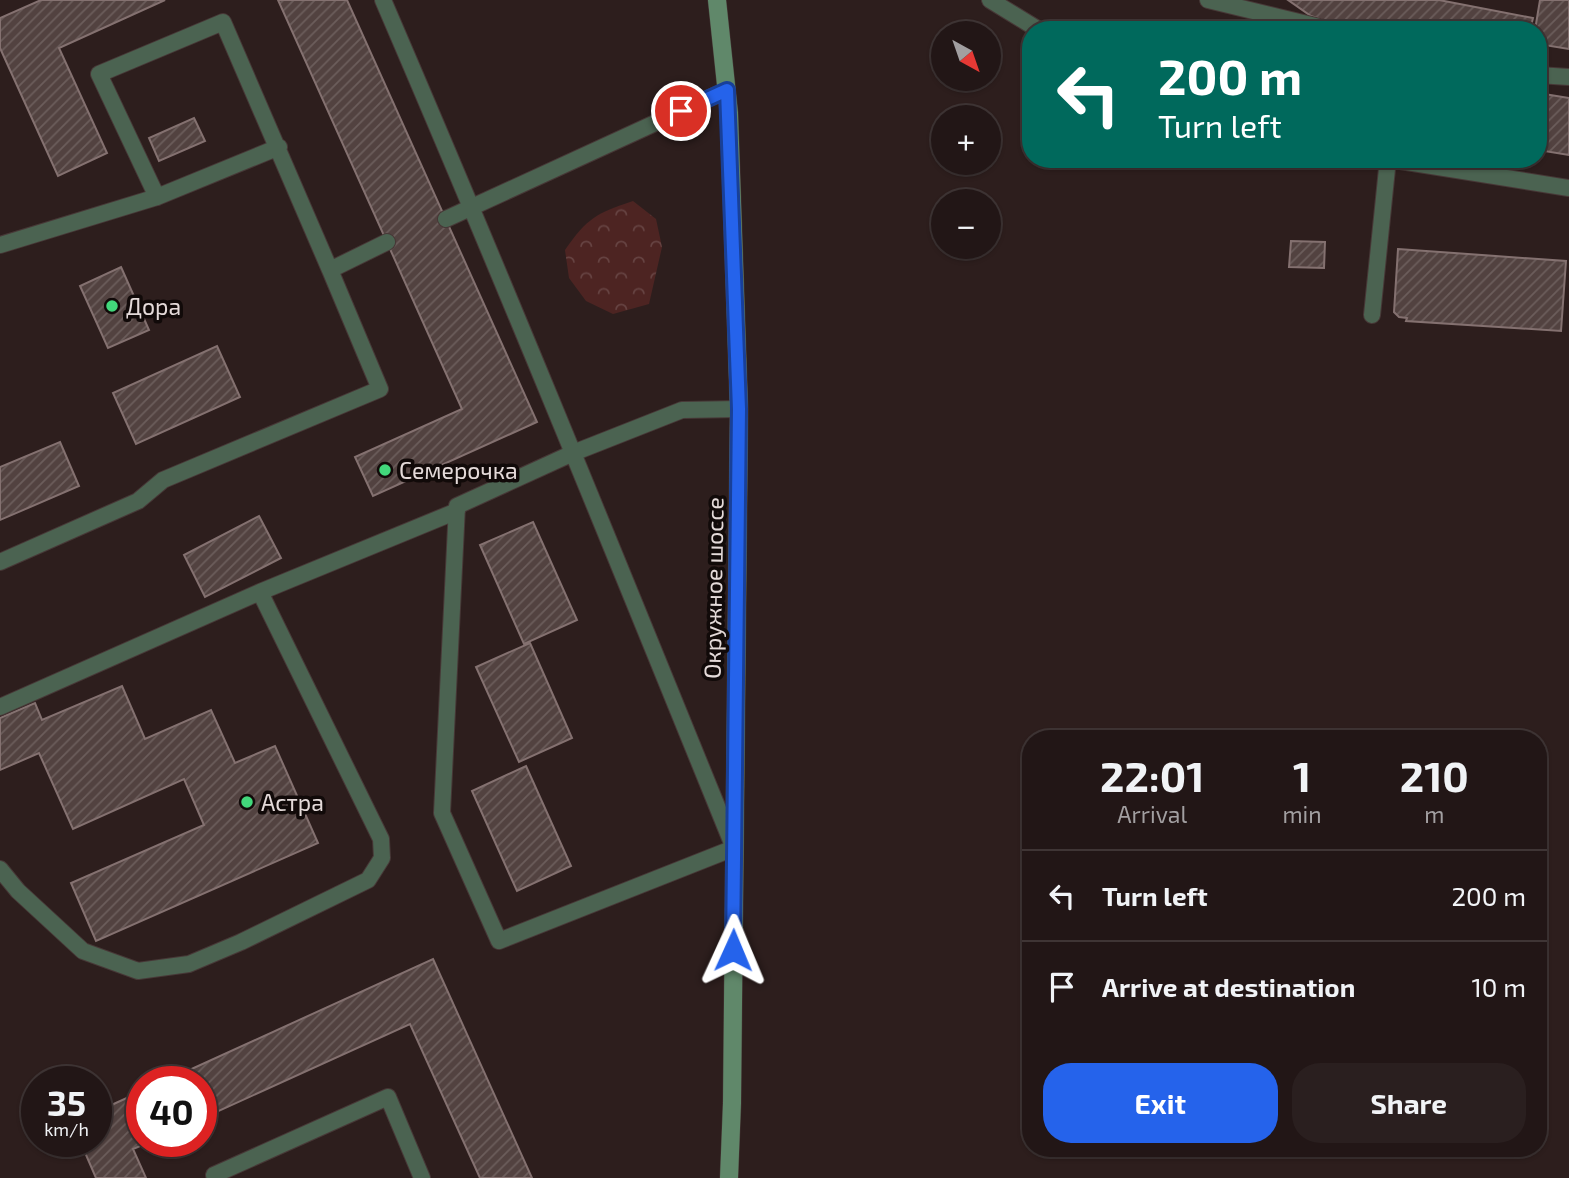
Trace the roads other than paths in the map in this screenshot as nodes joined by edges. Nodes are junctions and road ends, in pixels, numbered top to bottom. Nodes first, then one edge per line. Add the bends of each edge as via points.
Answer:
1 (383, 0) edge
2 (717, 0) edge
3 (990, 0) edge
4 (1208, 0) edge
5 (1024, 21) edge
6 (1295, 21) edge
7 (1547, 76) edge
8 (1569, 77) edge
9 (727, 90) junction
10 (279, 147) junction
11 (1387, 168) edge
12 (1444, 168) edge
13 (1569, 188) edge
14 (157, 197) junction
15 (472, 208) junction
16 (446, 219) dead end
17 (387, 242) dead end
18 (0, 245) edge
19 (330, 270) junction
20 (1372, 314) dead end
21 (739, 409) junction
22 (573, 453) junction
23 (457, 511) junction
24 (0, 562) edge
25 (260, 592) junction
26 (0, 707) edge
27 (734, 848) junction
28 (0, 869) edge
29 (216, 1178) edge
30 (422, 1178) edge
31 (729, 1178) edge

1 - 15 lane
2 - 9 street, Окружное шоссе
3 - 5 lane
4 - 6 lane
7 - 8 lane
9 - 15 lane
9 - 21 street, Окружное шоссе
10 - 14 lane
10 - 14 lane via 223,22 99,74
10 - 19 lane
11 - 20 lane
12 - 13 lane
14 - 18 lane
15 - 16 lane
15 - 22 lane
17 - 19 lane
19 - 24 lane via 380,389 163,480 138,501
21 - 22 lane via 682,410
21 - 27 street, Окружное шоссе
22 - 23 lane via 457,506
22 - 27 lane
23 - 25 lane
23 - 27 lane via 442,813 499,941
25 - 26 lane
25 - 28 lane via 382,839 382,858 368,880 190,964 138,971 83,951
27 - 31 street, Окружное шоссе
29 - 30 lane via 214,1174 388,1097

